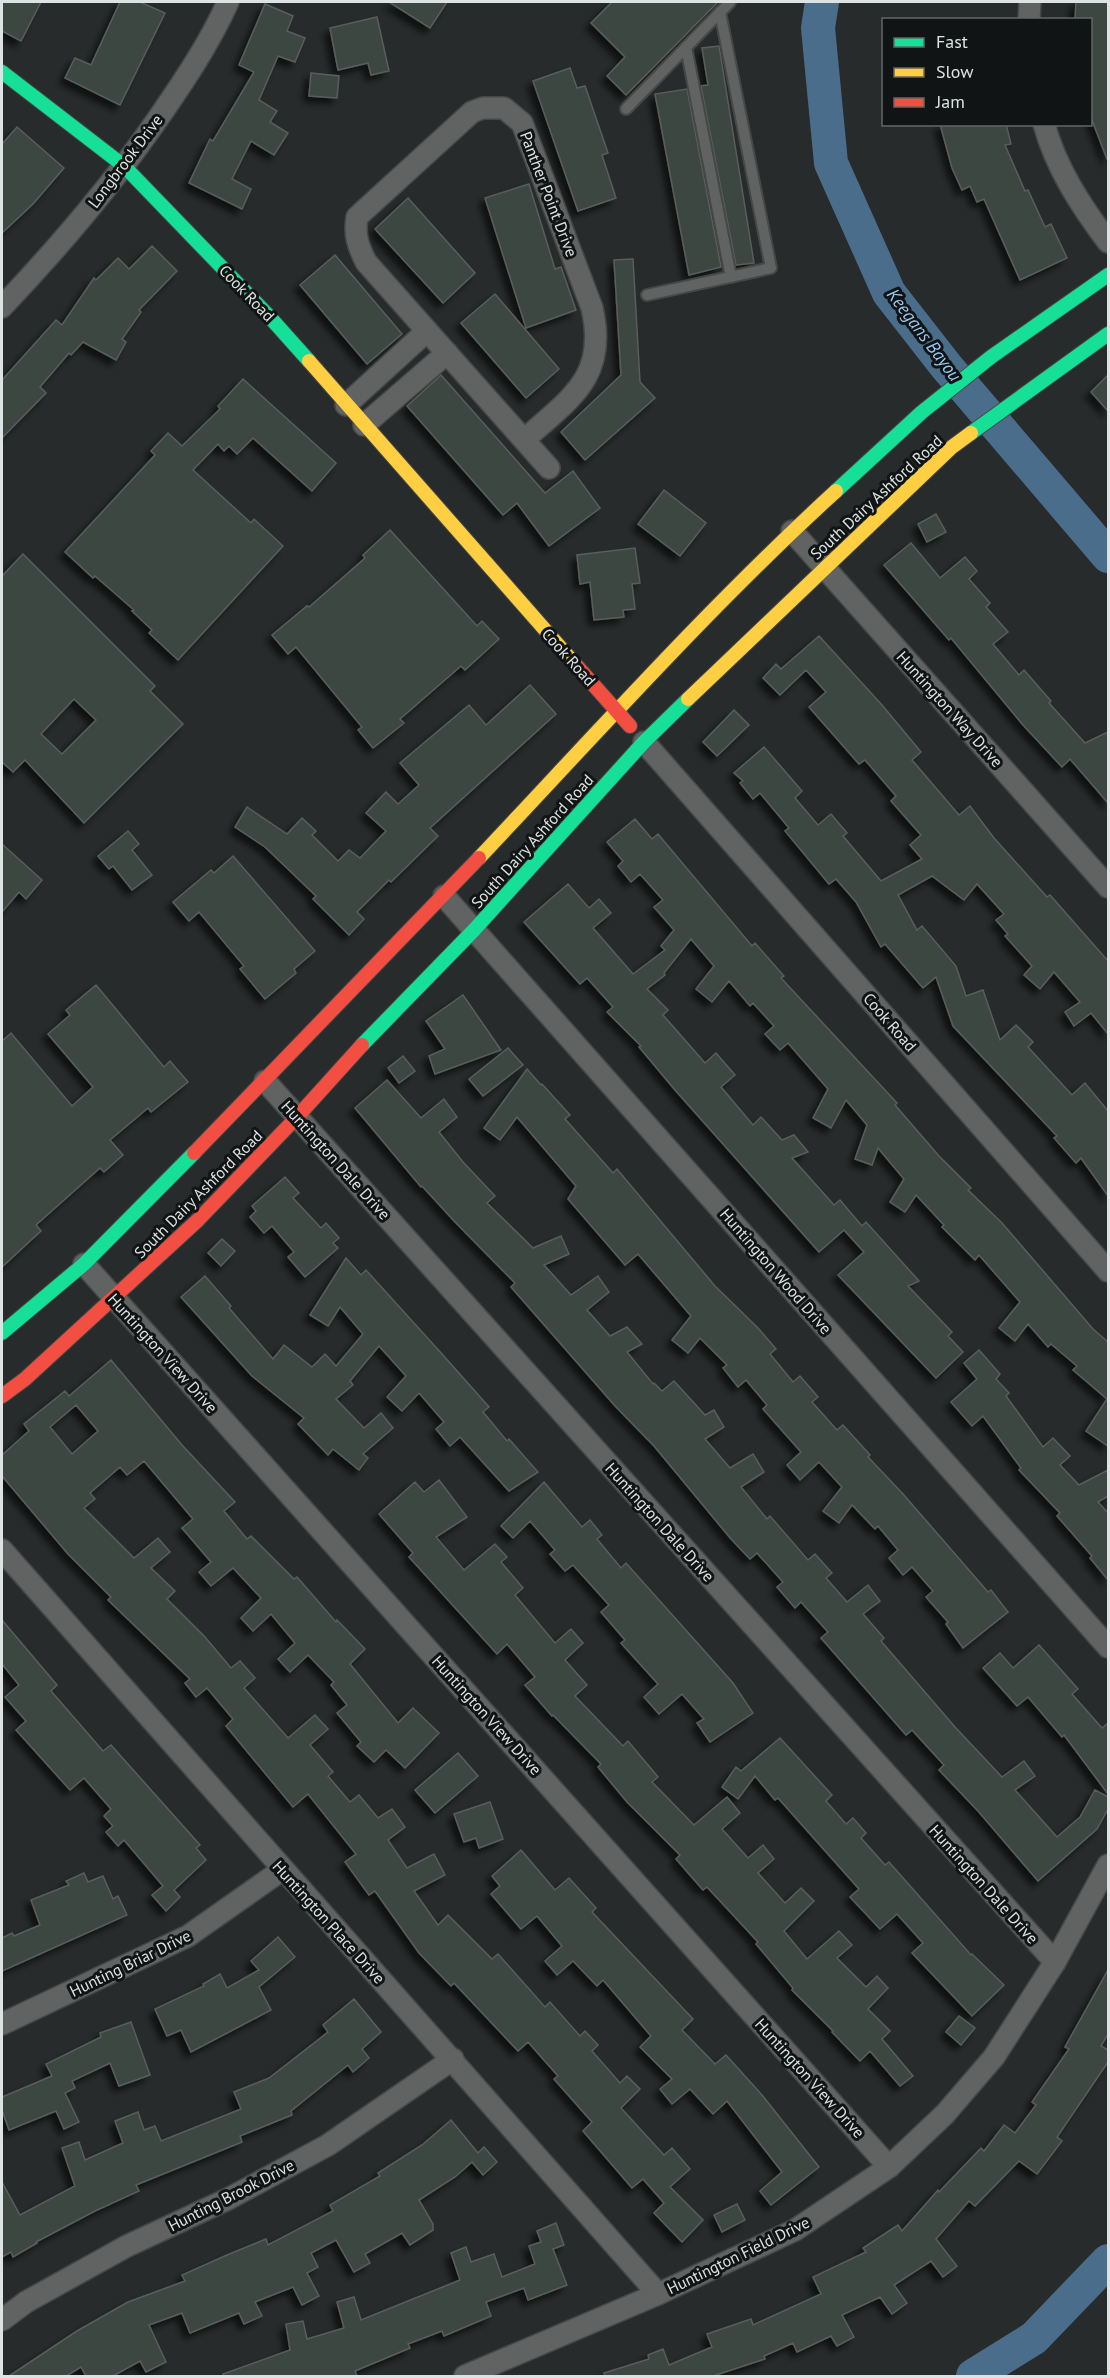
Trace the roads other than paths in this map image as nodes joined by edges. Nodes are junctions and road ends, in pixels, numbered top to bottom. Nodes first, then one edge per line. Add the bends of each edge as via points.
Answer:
1 (228, 2) edge
2 (730, 2) edge
3 (1030, 2) edge
4 (720, 12) junction
5 (1029, 18) edge
6 (686, 47) junction
7 (2, 72) edge
8 (626, 109) dead end
9 (1044, 126) edge
10 (124, 166) junction
11 (1108, 242) edge
12 (1108, 275) edge
13 (731, 277) junction
14 (647, 295) dead end
15 (2, 307) edge
16 (427, 331) junction
17 (1108, 334) edge
18 (447, 353) junction
19 (346, 405) junction
20 (364, 425) junction
21 (524, 440) junction
22 (549, 468) dead end
23 (792, 531) junction
24 (824, 567) junction
25 (617, 711) junction
26 (644, 742) junction
27 (1108, 887) edge
28 (444, 896) junction
29 (474, 930) junction
30 (265, 1081) junction
31 (297, 1117) junction
32 (84, 1264) junction
33 (1108, 1271) edge
34 (115, 1299) junction
35 (2, 1333) edge
36 (2, 1396) edge
37 (2, 1550) edge
38 (1108, 1647) edge
39 (1108, 1865) edge
40 (282, 1870) junction
41 (1054, 1962) junction
42 (2, 2024) edge
43 (453, 2060) junction
44 (889, 2167) junction
45 (658, 2294) junction
46 (2, 2320) edge
47 (465, 2376) edge

1 - 10 street, Longbrook Drive via 197,62
2 - 4 lane
3 - 5 street
4 - 6 lane
4 - 13 lane via 771,268
6 - 8 lane
6 - 13 lane
7 - 10 main road, Cook Road
9 - 11 street via 1049,145 1083,208
10 - 15 street, Longbrook Drive
10 - 19 main road, Cook Road via 267,314
12 - 23 main road, South Dairy Ashford Road via 991,357 922,412
13 - 14 lane
16 - 18 street, Panther Point Drive
16 - 19 street
16 - 21 street, Panther Point Drive via 366,262 357,246 357,217 472,112 504,108 522,123 597,330 596,352 580,389
17 - 24 main road, South Dairy Ashford Road via 952,447
18 - 20 street
18 - 21 street, Panther Point Drive
19 - 20 main road, Cook Road
20 - 25 main road, Cook Road
21 - 22 street, Panther Point Drive
23 - 24 street, Huntington Way Drive
23 - 25 main road, South Dairy Ashford Road
24 - 26 main road, South Dairy Ashford Road
24 - 27 street, Huntington Way Drive
25 - 26 main road, Cook Road
25 - 28 main road, South Dairy Ashford Road
26 - 29 main road, South Dairy Ashford Road
26 - 33 street, Cook Road
28 - 29 street, Huntington Wood Drive
28 - 30 main road, South Dairy Ashford Road
29 - 31 main road, South Dairy Ashford Road via 394,1010
29 - 38 street, Huntington Wood Drive
30 - 31 street, Huntington Dale Drive
30 - 32 main road, South Dairy Ashford Road
31 - 34 main road, South Dairy Ashford Road
31 - 41 street, Huntington Dale Drive
32 - 34 street, Huntington View Drive
32 - 35 main road, South Dairy Ashford Road
34 - 36 main road, South Dairy Ashford Road
34 - 44 street, Huntington View Drive
37 - 40 street, Huntington Place Drive
39 - 41 street, Huntington Field Drive
40 - 42 street, Hunting Briar Drive via 188,1936
40 - 43 street, Huntington Place Drive
41 - 44 street, Huntington Field Drive via 994,2057 945,2114
43 - 45 street, Huntington Place Drive
43 - 46 street, Hunting Brook Drive via 328,2145 228,2199 127,2246 26,2302
44 - 45 street, Huntington Field Drive via 795,2230
45 - 47 street, Huntington Field Drive

